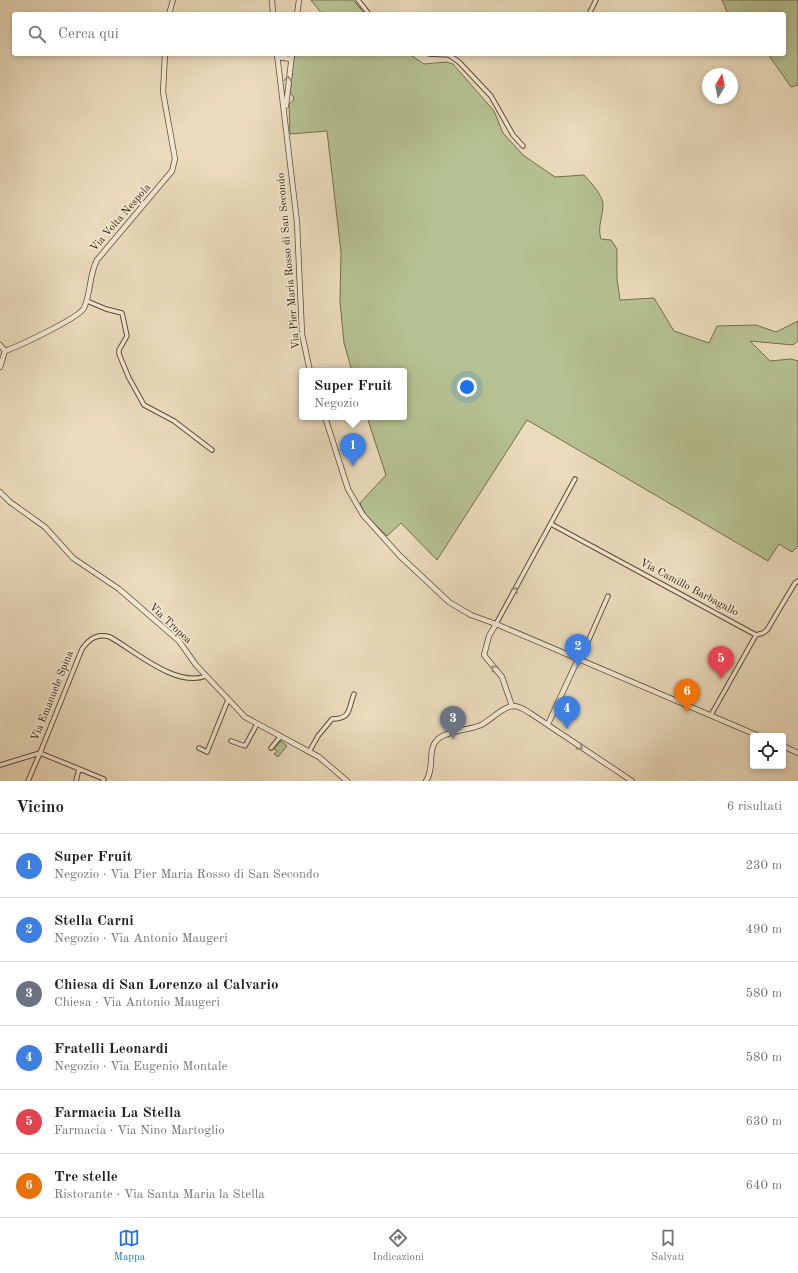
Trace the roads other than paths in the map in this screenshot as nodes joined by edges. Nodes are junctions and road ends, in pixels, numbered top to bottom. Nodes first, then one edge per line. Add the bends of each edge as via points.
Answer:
1 (272, 0) edge
2 (299, 0) edge
3 (358, 0) edge
4 (596, 0) edge
5 (171, 1) edge
6 (169, 12) edge
7 (273, 12) edge
8 (297, 12) edge
9 (367, 12) edge
10 (590, 12) edge
11 (165, 56) edge
12 (277, 56) edge
13 (292, 56) edge
14 (450, 56) edge
15 (286, 127) junction
16 (523, 146) dead end
17 (86, 300) junction
18 (0, 345) edge
19 (5, 351) junction
20 (0, 367) edge
21 (309, 368) edge
22 (326, 420) edge
23 (212, 450) dead end
24 (575, 479) dead end
25 (0, 492) edge
26 (551, 524) junction
27 (798, 581) edge
28 (608, 596) dead end
29 (496, 624) junction
30 (756, 635) junction
31 (579, 659) junction
32 (206, 676) junction
33 (354, 694) dead end
34 (228, 700) junction
35 (512, 704) junction
36 (711, 716) junction
37 (256, 724) junction
38 (548, 724) junction
39 (752, 733) edge
40 (280, 737) junction
41 (231, 741) dead end
42 (786, 747) edge
43 (199, 748) dead end
44 (271, 748) dead end
45 (309, 752) junction
46 (40, 753) junction
47 (798, 753) edge
48 (0, 765) edge
49 (79, 769) junction
50 (28, 781) edge
51 (76, 781) edge
52 (103, 781) edge
53 (347, 781) edge
54 (426, 781) edge
55 (632, 781) edge

1 - 7 street
2 - 8 street
3 - 9 street
4 - 10 street
5 - 6 street
11 - 17 street, Via Volta Nespola via 163,92 175,159 172,171 97,260 92,269
12 - 15 street, Via Pier Maria Rosso di San Secondo
15 -> 13 street via 286,99
14 - 16 street via 491,96 513,135
15 - 21 street, Via Pier Maria Rosso di San Secondo via 297,222 302,334
17 - 19 street, Via Volta Nespola via 84,309 74,317
17 - 23 street via 122,313 127,336 119,354 128,378 144,405 174,421
18 - 19 street
19 - 20 street
22 - 29 street via 348,488 363,515 400,556 449,602 471,615
24 - 26 street
25 - 32 street, Via Tropea via 45,527 74,558 119,589 179,641
29 -> 26 street
26 - 30 street, Via Camillo Barbagallo
27 - 30 street via 767,630
28 - 31 street
29 - 31 street
35 -> 29 street via 502,677 484,655 489,636
30 - 36 street
31 - 36 street
31 - 38 street
32 - 34 street, Via Tropea
32 - 46 street, Via Emanuele Spina via 175,676 110,637 96,636 82,649
33 - 45 street via 349,712 342,718 332,719
34 - 37 street, Via Tropea
34 - 43 street via 207,752
35 - 38 street via 520,705
35 - 54 street via 481,725 436,740 431,770
36 - 39 street
37 - 40 street, Via Tropea
37 - 41 street via 245,746
38 -> 55 street
40 - 44 street
40 - 45 street, Via Tropea
42 - 47 street
45 - 53 street, Via Tropea via 326,762
46 - 48 street, Via Emanuele Spina
46 - 49 street
46 - 50 street
49 - 51 street
49 - 52 street via 104,779

